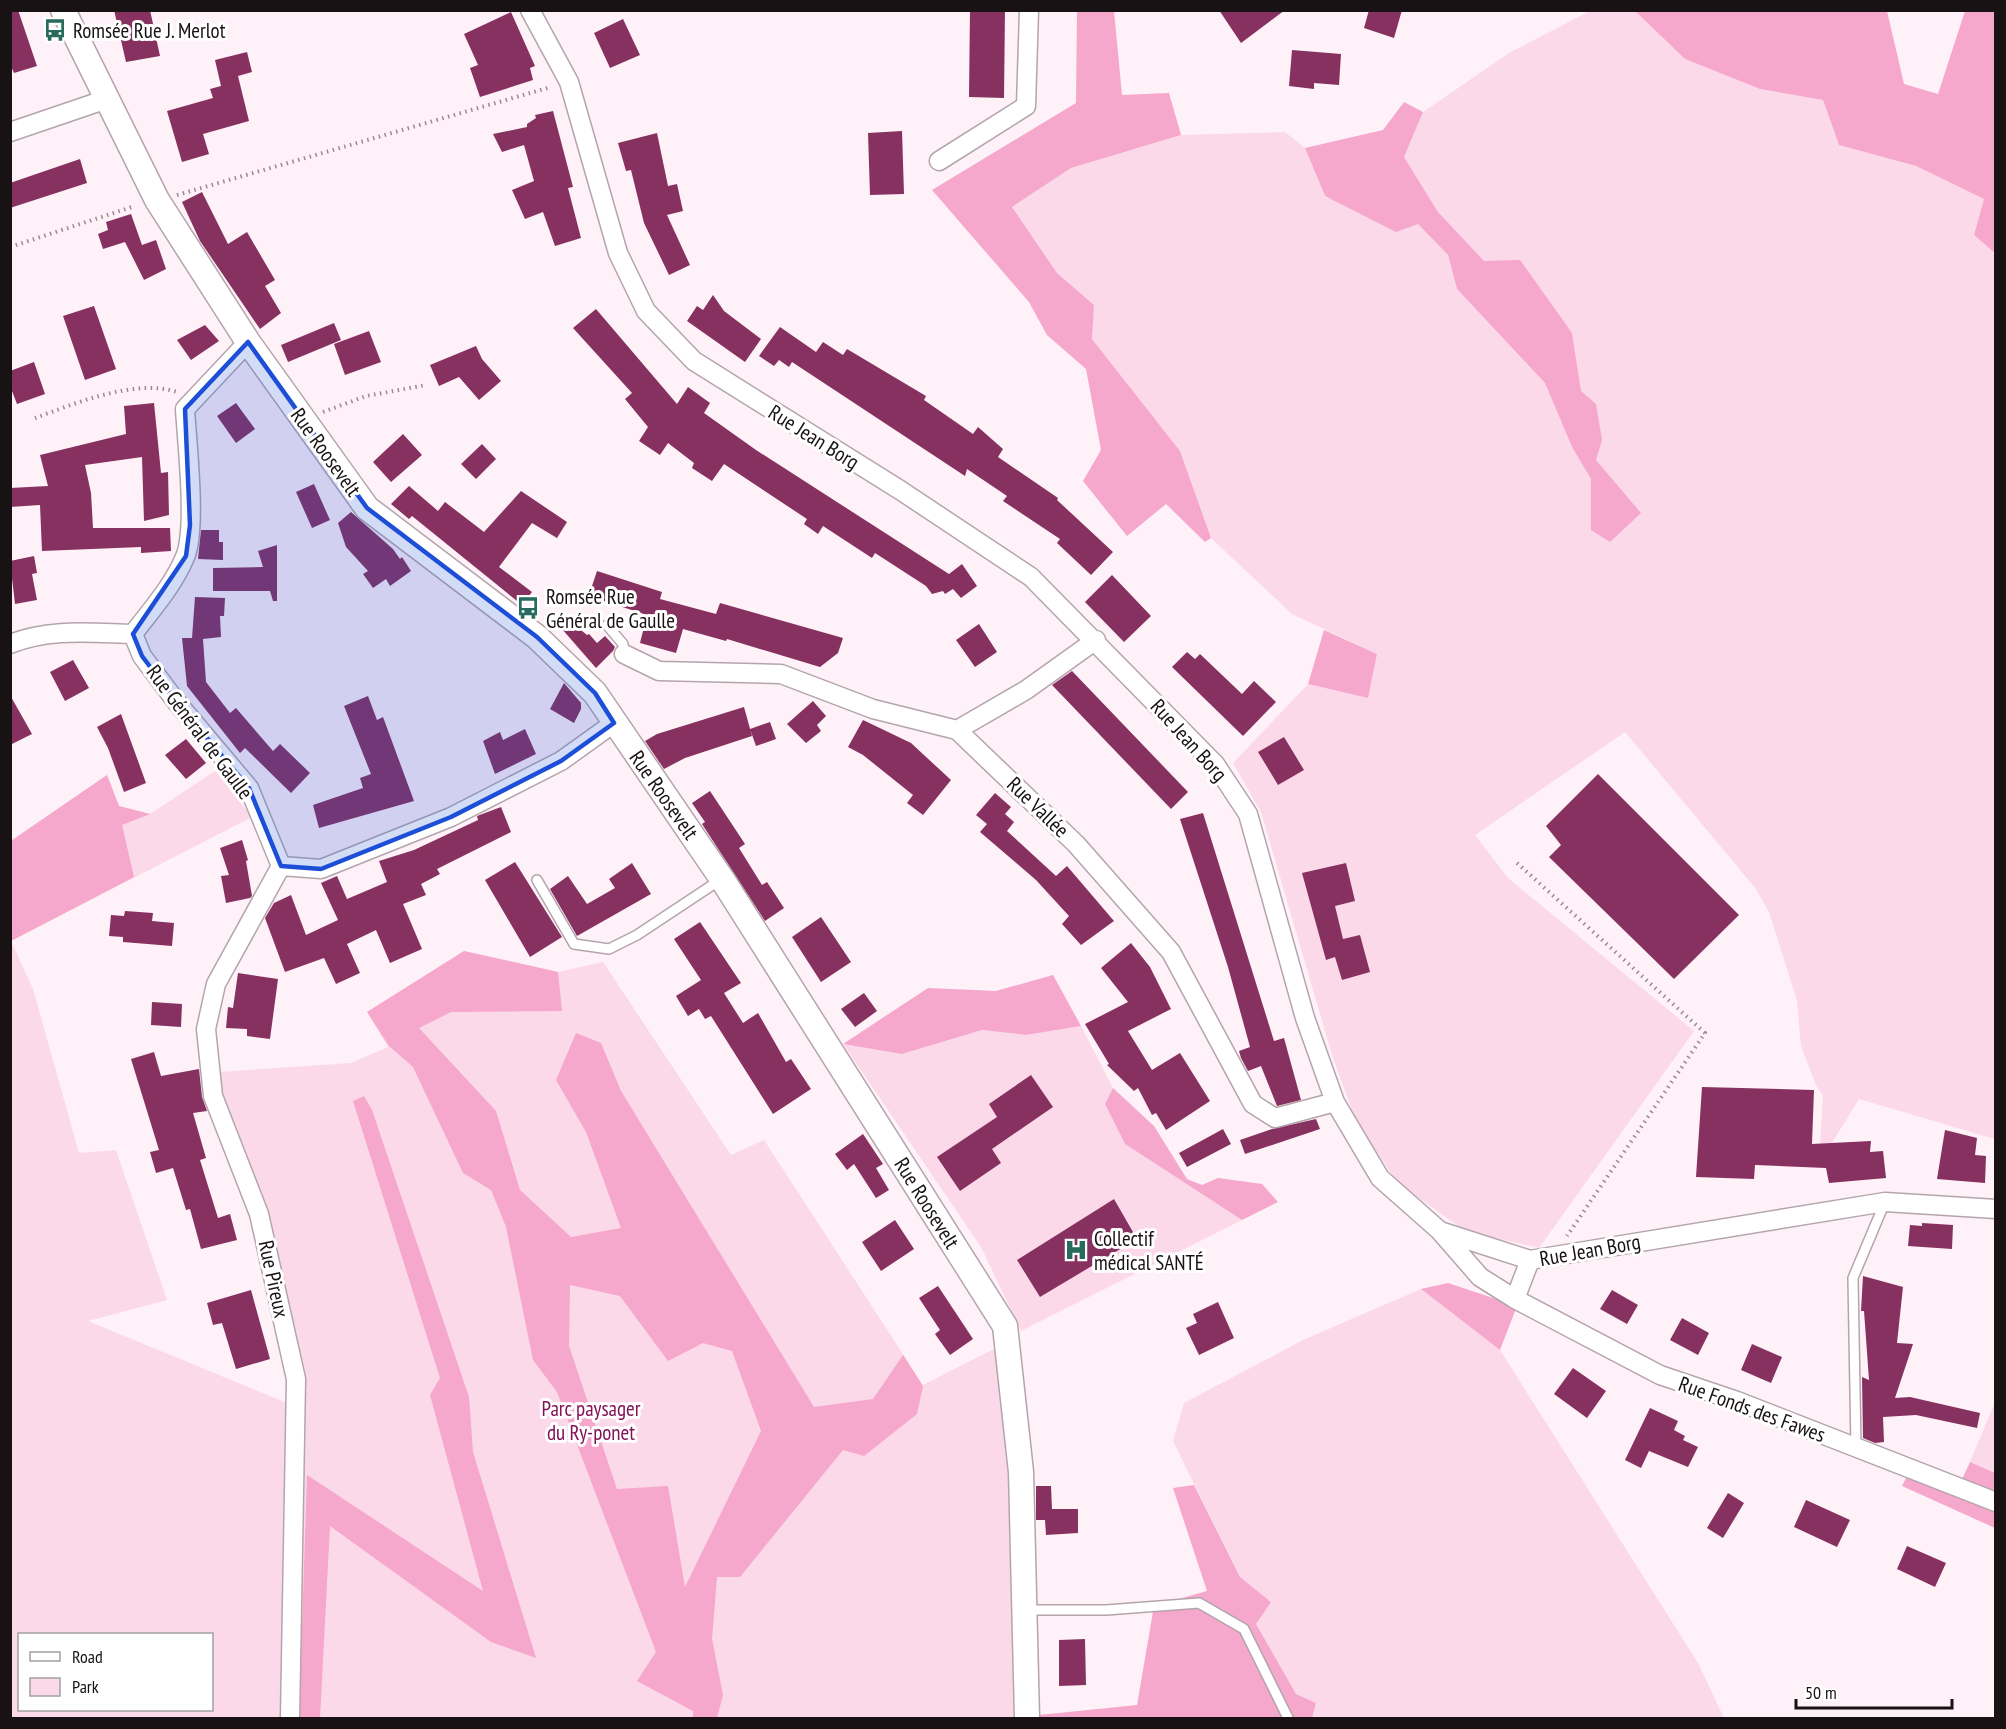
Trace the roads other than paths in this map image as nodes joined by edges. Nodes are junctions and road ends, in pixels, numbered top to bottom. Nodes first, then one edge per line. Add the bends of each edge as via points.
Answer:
1 (63, 10) edge
2 (530, 10) edge
3 (1029, 10) edge
4 (107, 99) junction
5 (10, 132) edge
6 (939, 160) dead end
7 (248, 342) junction
8 (607, 625) dead end
9 (133, 634) junction
10 (1096, 640) junction
11 (10, 644) edge
12 (624, 654) joint
13 (614, 723) junction
14 (957, 730) junction
15 (281, 866) junction
16 (722, 879) junction
17 (537, 880) dead end
18 (1335, 1102) junction
19 (1885, 1202) junction
20 (1995, 1209) edge
21 (1440, 1231) junction
22 (1530, 1260) junction
23 (1515, 1299) junction
24 (1856, 1449) junction
25 (1995, 1502) edge
26 (1022, 1611) junction
27 (1026, 1707) edge
28 (290, 1719) edge
29 (1288, 1719) edge

1 - 4 main road, Rue Roosevelt
2 - 10 street, Rue Jean Borg via 569,82 618,253 646,311 694,362 1031,577
3 - 6 street via 1026,106
4 - 5 street
4 - 7 main road, Rue Roosevelt via 157,200
7 - 9 street via 185,409 190,525 186,555 171,583
7 - 13 main road, Rue Roosevelt via 367,508 537,637 595,693
8 - 12 lane via 622,644
9 - 11 street via 54,632
9 - 15 street, Rue Général de Gaulle via 142,656 175,700 249,788
10 - 14 street via 1026,690
10 - 18 street, Rue Jean Borg via 1215,764 1248,814 1305,1018
12 - 14 street, Rue Vallée via 659,671 781,674 873,709
13 - 15 street via 561,760 450,817 321,869
13 - 16 main road, Rue Roosevelt
14 - 18 street, Rue Vallée via 1076,844 1171,952 1253,1104 1275,1118
15 - 28 street, Rue Pireux via 216,984 206,1029 213,1096 260,1214 296,1379
16 - 17 lane via 609,949 574,944
16 - 26 main road, Rue Roosevelt via 1005,1326 1021,1472
18 - 21 street, Rue Jean Borg via 1380,1178
19 - 20 street, Rue Jean Borg
19 - 22 street, Rue Jean Borg
19 - 24 lane via 1853,1278
21 - 22 street, Rue Jean Borg
21 - 23 street, Rue Fonds des Fawes via 1479,1277
22 - 23 street
23 - 24 street, Rue Fonds des Fawes via 1660,1376 1737,1401
24 - 25 street, Rue Fonds des Fawes
26 - 27 main road, Rue Roosevelt
26 - 29 lane via 1199,1603 1244,1629

